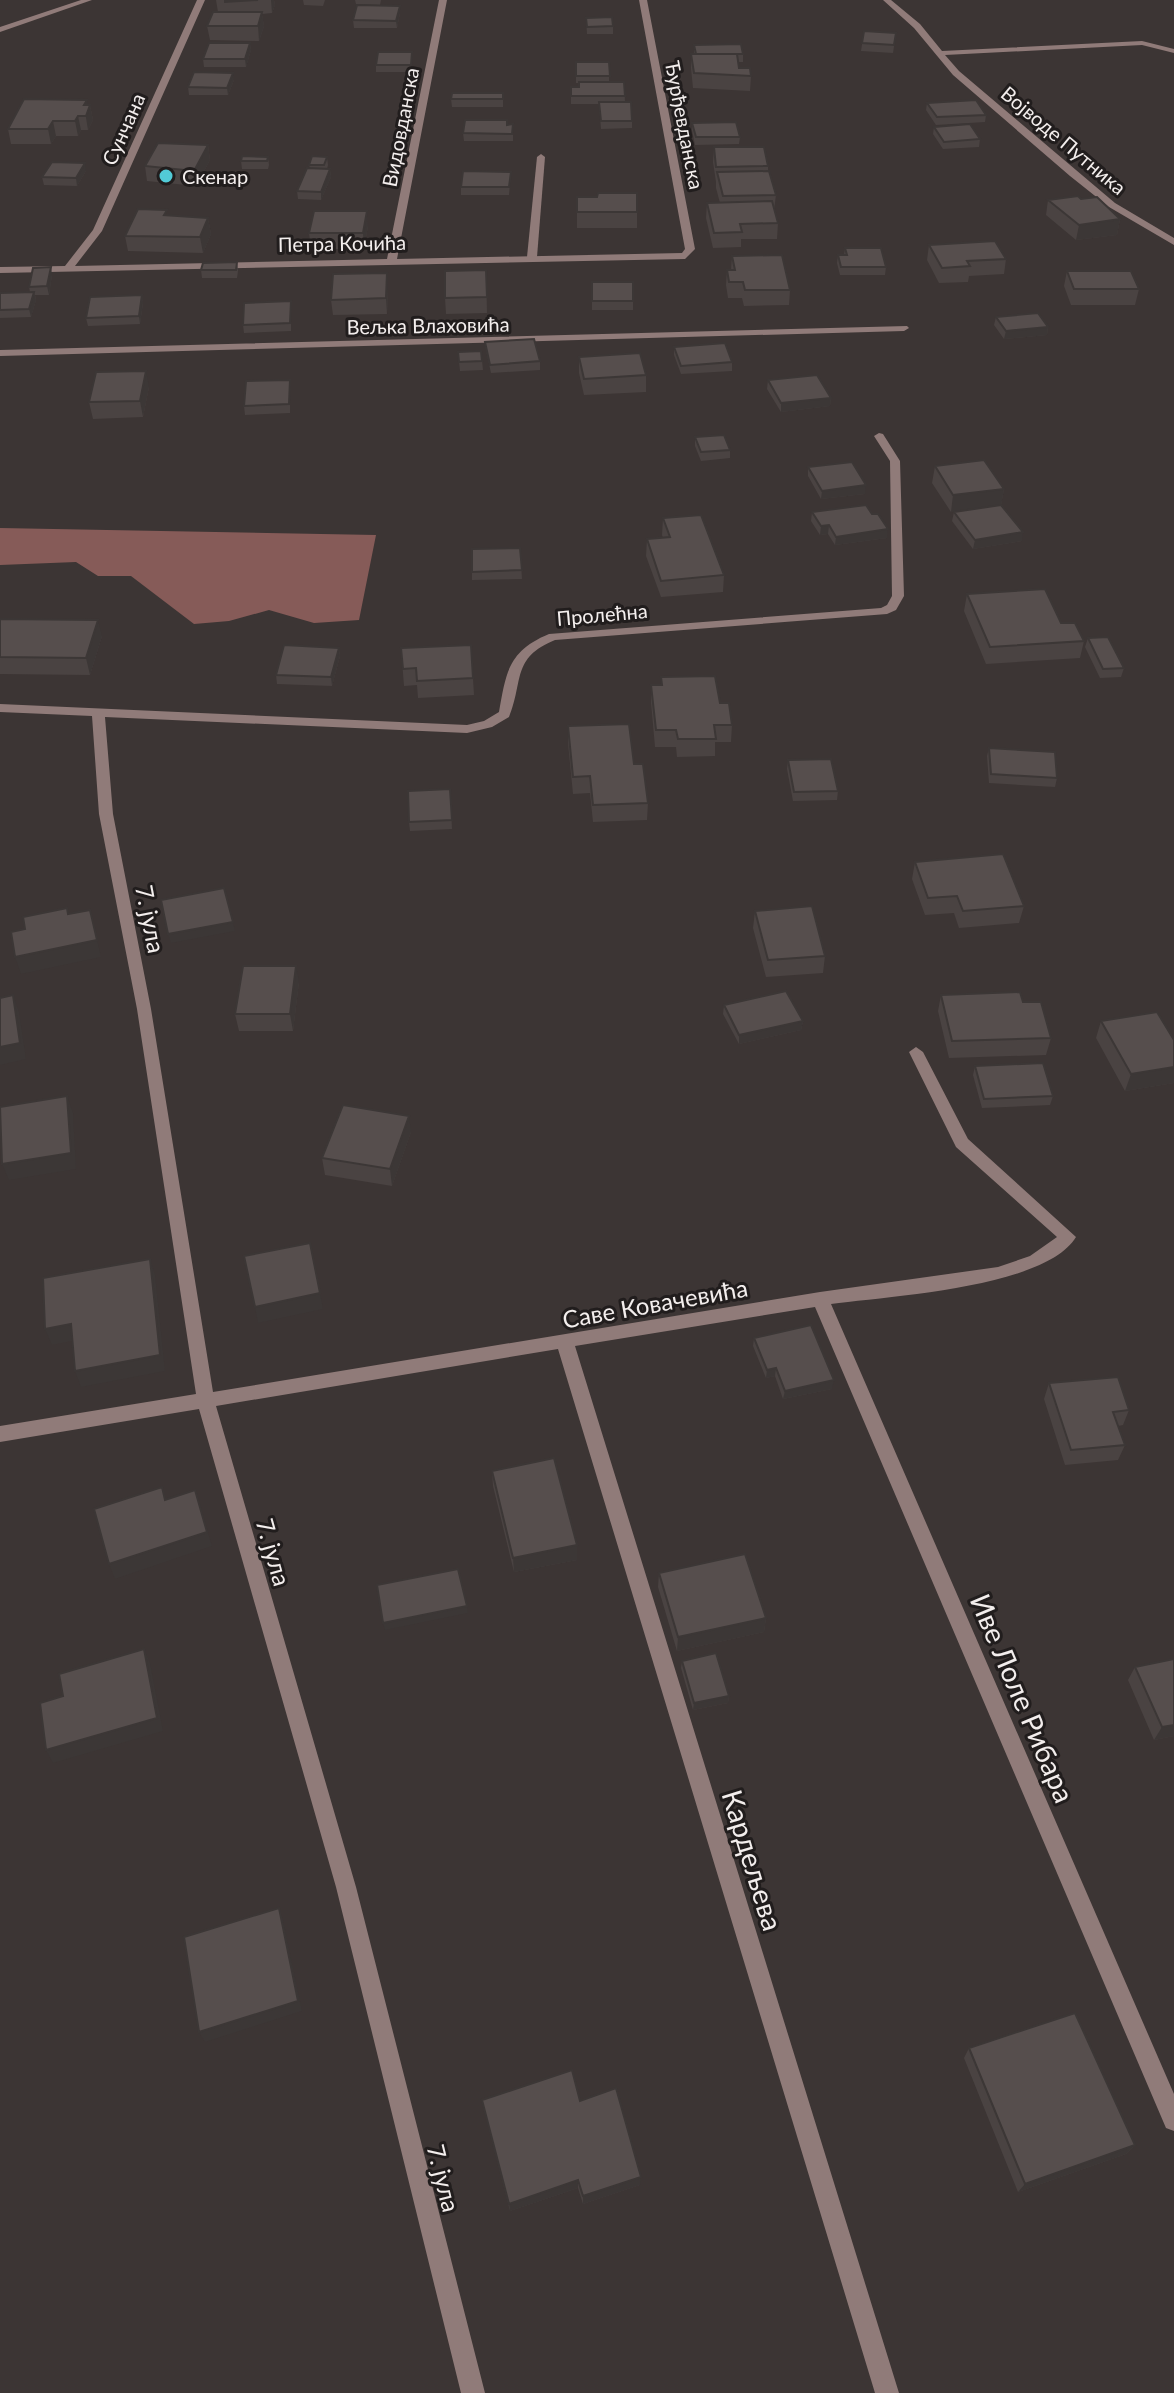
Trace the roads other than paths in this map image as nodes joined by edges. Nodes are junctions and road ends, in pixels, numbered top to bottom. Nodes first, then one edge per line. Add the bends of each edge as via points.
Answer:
1 (88, 0) edge
2 (201, 0) edge
3 (443, 0) edge
4 (643, 0) edge
5 (887, 0) edge
6 (0, 30) edge
7 (1174, 51) edge
8 (941, 53) junction
9 (541, 157) dead end
10 (1174, 242) edge
11 (685, 256) joint
12 (532, 257) junction
13 (392, 260) junction
14 (69, 267) junction
15 (0, 270) edge
16 (904, 328) dead end
17 (0, 353) edge
18 (879, 436) dead end
19 (0, 708) edge
20 (98, 711) junction
21 (916, 1052) dead end
22 (820, 1299) junction
23 (565, 1343) junction
24 (206, 1401) junction
25 (0, 1434) edge
26 (1174, 2120) edge
27 (473, 2393) edge
28 (887, 2393) edge

1 - 6 street
2 - 14 street, Сунчана via 97,231
3 - 13 street, Видовданска
4 - 11 street, Ђурђевданска via 690,249
5 - 8 street, Војводе Путника
7 - 8 street, Војводе Путника via 1142,43
8 - 10 street, Војводе Путника via 956,73 1083,182
9 - 12 street
11 - 12 street, Петра Кочића
12 - 13 street, Петра Кочића
13 - 14 street, Петра Кочића
14 - 15 street, Петра Кочића
16 - 17 street, Вељка Влаховића
18 - 20 street, Пролећна via 895,461 898,596 883,611 553,637 523,650 505,714 467,729
19 - 20 street, Пролећна
20 - 24 street, 7. јула via 106,814 144,1009
21 - 22 street, Саве Ковачевића via 962,1143 1068,1237 1022,1269
22 - 23 street, Саве Ковачевића
22 - 26 street, Иве Лоле Рибара
23 - 24 street, Саве Ковачевића
23 - 28 street, Кардељева
24 - 25 street, Саве Ковачевића
24 - 27 street, 7. јула via 346,1887

